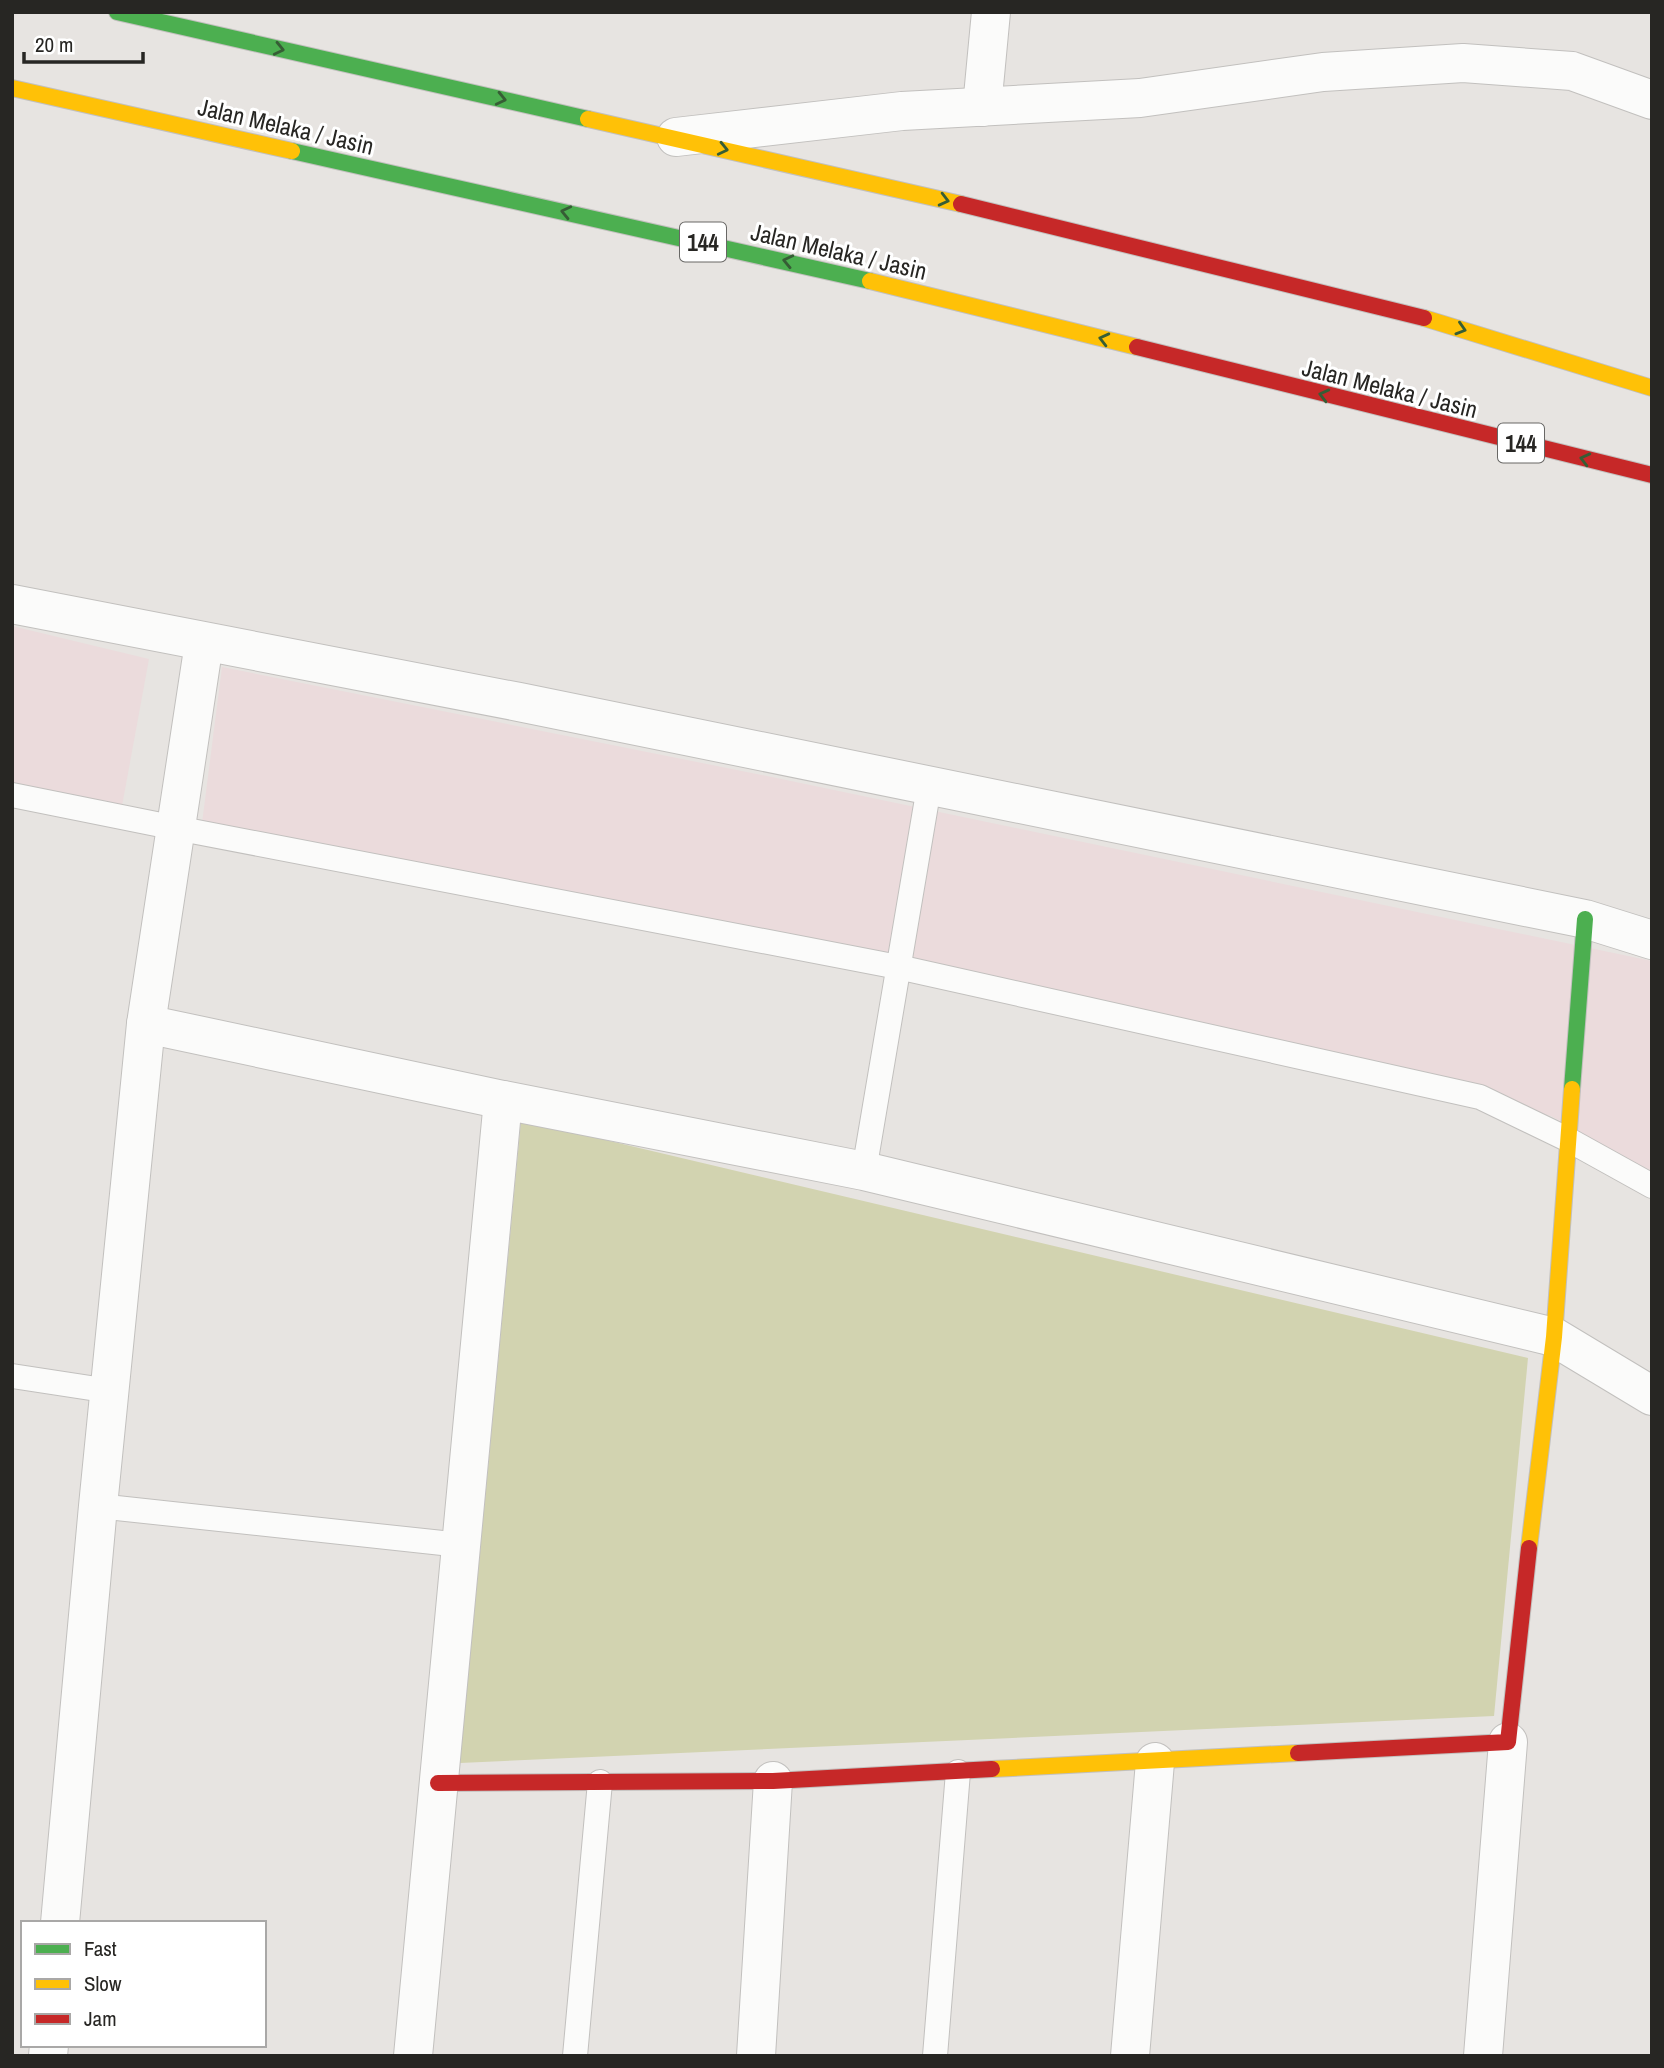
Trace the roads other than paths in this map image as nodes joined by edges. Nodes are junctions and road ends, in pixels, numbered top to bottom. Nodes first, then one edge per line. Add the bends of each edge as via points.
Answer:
1 (117, 12) edge
2 (991, 12) edge
3 (12, 88) edge
4 (1652, 100) edge
5 (982, 107) junction
6 (672, 137) junction
7 (1652, 388) edge
8 (1652, 475) edge
9 (12, 604) edge
10 (204, 643) junction
11 (929, 786) junction
12 (12, 795) edge
13 (176, 828) junction
14 (1585, 919) junction
15 (1652, 940) edge
16 (898, 967) junction
17 (146, 1024) junction
18 (503, 1100) junction
19 (1569, 1140) junction
20 (864, 1171) junction
21 (1652, 1186) edge
22 (1554, 1337) junction
23 (12, 1376) edge
24 (110, 1391) junction
25 (1652, 1396) edge
26 (98, 1506) junction
27 (461, 1545) junction
28 (1508, 1742) junction
29 (1155, 1762) junction
30 (958, 1772) junction
31 (773, 1781) junction
32 (600, 1782) junction
33 (438, 1783) junction
34 (60, 1921) edge
35 (413, 2056) edge
36 (575, 2056) edge
37 (756, 2056) edge
38 (935, 2056) edge
39 (1130, 2056) edge
40 (1483, 2056) edge

1 -> 6 main road
2 - 5 street
8 -> 3 main road, Jalan Melaka / Jasin / 144 via 841,273
4 - 5 street via 1572,71 1463,63 1323,72 1140,98
5 - 6 street via 902,111
6 -> 7 main road via 1396,309
9 - 10 street
10 - 11 street
10 - 13 street
11 - 14 street
11 - 16 lane
12 - 13 lane
13 - 16 lane
13 - 17 street
14 - 15 street
14 - 19 main road
16 - 19 lane via 1480,1097
16 - 20 lane
17 - 18 street
17 - 24 street
18 - 20 street
18 - 27 street
19 - 21 lane
19 - 22 main road
20 - 22 street
22 - 25 street
22 - 28 main road
23 - 24 lane
24 - 26 street
26 - 27 lane
26 - 34 street
27 - 33 street
28 - 29 main road
28 - 40 street
29 - 30 main road
29 - 39 street
30 - 31 main road
30 - 38 lane
31 - 32 main road
31 - 37 street
32 - 33 main road
32 - 36 lane
33 - 35 street

